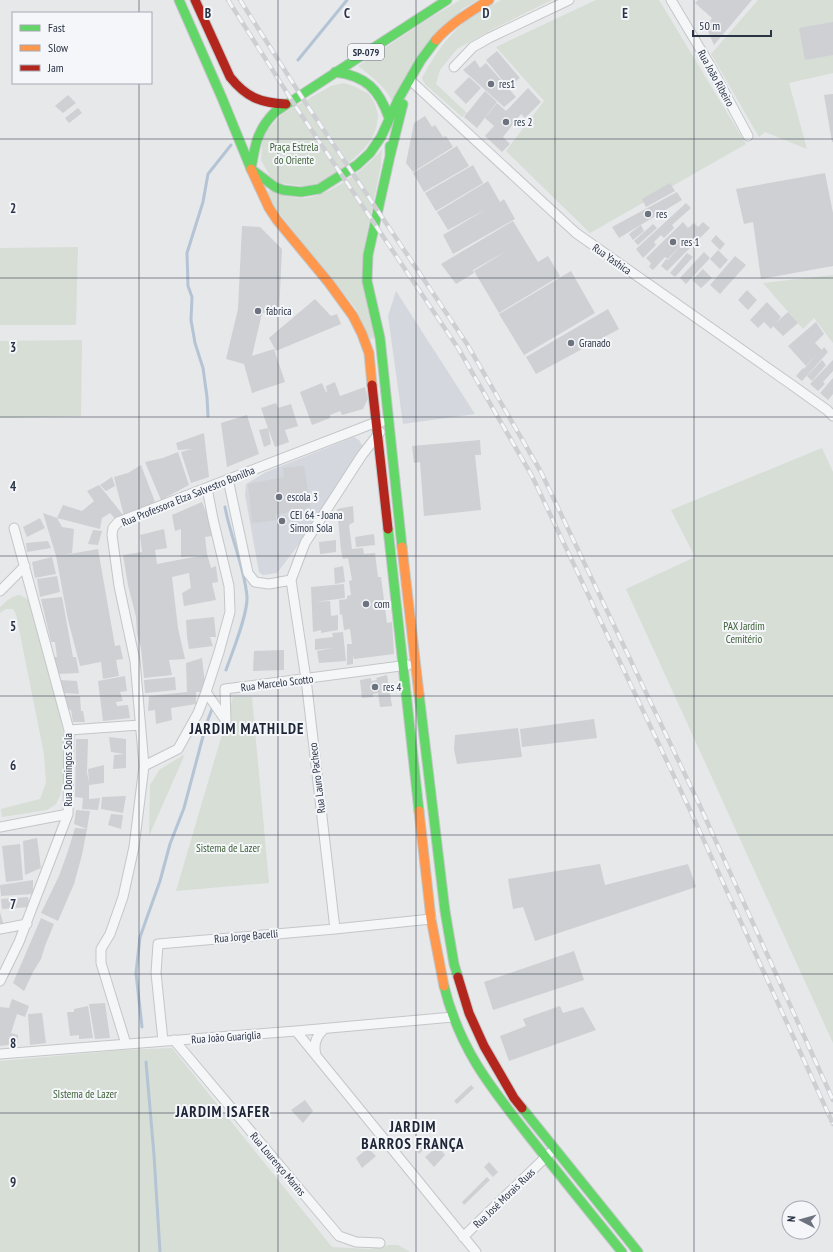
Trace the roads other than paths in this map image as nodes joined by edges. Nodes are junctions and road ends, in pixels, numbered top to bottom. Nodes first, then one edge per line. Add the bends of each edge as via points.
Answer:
1 (179, 0) edge
2 (195, 0) edge
3 (447, 0) edge
4 (489, 0) edge
5 (569, 0) edge
6 (671, 0) edge
7 (454, 67) dead end
8 (335, 72) junction
9 (410, 80) junction
10 (286, 104) junction
11 (389, 118) junction
12 (748, 136) dead end
13 (390, 156) junction
14 (250, 169) junction
15 (833, 416) edge
16 (389, 421) junction
17 (377, 423) junction
18 (378, 434) junction
19 (228, 479) junction
20 (207, 488) junction
21 (14, 528) dead end
22 (25, 566) junction
23 (292, 580) junction
24 (0, 591) edge
25 (415, 664) junction
26 (399, 666) junction
27 (306, 679) junction
28 (206, 692) junction
29 (140, 725) junction
30 (69, 730) junction
31 (144, 766) junction
32 (68, 814) junction
33 (0, 827) edge
34 (431, 919) junction
35 (27, 924) junction
36 (0, 929) edge
37 (335, 929) junction
38 (0, 981) edge
39 (453, 1017) junction
40 (324, 1029) junction
41 (296, 1032) junction
42 (477, 1033) junction
43 (198, 1039) junction
44 (174, 1040) junction
45 (163, 1041) junction
46 (126, 1044) junction
47 (0, 1054) edge
48 (316, 1056) junction
49 (190, 1060) junction
50 (555, 1148) junction
51 (546, 1158) junction
52 (463, 1237) junction
53 (380, 1243) dead end
54 (476, 1252) edge
55 (622, 1252) edge
56 (638, 1252) edge

1 - 14 main road
2 - 10 main road via 230,77 238,88 257,100
3 - 8 main road, SP-079
4 - 9 main road via 444,30 421,60
5 - 7 street via 473,47
6 - 12 street, Rua Joāo Ribeiro
8 - 10 main road, SP-079
8 - 11 main road via 354,75 364,80 380,96
9 - 11 main road
9 - 13 main road
9 - 15 street, Rua Yashica via 576,233
10 - 14 main road, SP-079 via 261,128 254,146
11 - 13 main road
11 - 14 main road via 381,137 370,153 357,165 320,189 301,192 283,190 266,182
13 - 16 main road via 366,268 380,338
14 - 17 main road via 277,220 353,314 369,353
16 - 17 street, Rua Professora Elza Salvestro Bonilha
16 - 18 street
16 - 25 main road
17 - 18 main road
17 - 19 street, Rua Professora Elza Salvestro Bonilha
18 - 23 street via 305,543
18 - 26 main road
19 - 20 street, Rua Professora Elza Salvestro Bonilha
19 - 23 street via 248,573 255,582 269,584
20 - 28 street via 229,586 230,612
20 - 29 street, Rua Professora Elza Salvestro Bonilha via 118,522 113,528 119,586 135,661
21 - 22 street, Rua Domingos Sola
22 - 24 street
22 - 30 street, Rua Domingos Sola
23 - 27 street, Rua Lauro Pacheco
25 - 26 street, Rua Marcelo Scotto
25 - 42 main road via 454,964
26 - 27 street, Rua Marcelo Scotto
26 - 34 main road
27 - 28 street, Rua Marcelo Scotto via 225,689 226,721
27 - 37 street, Rua Lauro Pacheco
28 - 31 street via 198,713 178,749
29 - 30 street
29 - 31 street, Rua Professora Elza Salvestro Bonilha
30 - 32 street, Rua Domingos Sola
31 - 46 street, Rua Professora Elza Salvestro Bonilha via 134,847 123,896 110,934 101,949 101,963
32 - 33 street
32 - 35 street, Rua Domingos Sola
34 - 37 street, Rua Jorge Bacelli
34 - 39 main road via 441,977
35 - 36 street
35 - 38 street, Rua Domingos Sola
37 - 45 street, Rua Jorge Bacelli via 158,944 156,973
39 - 40 street, Rua João Guariglia
39 - 42 main road via 465,1022
39 - 51 main road via 469,1053 484,1078
40 - 41 street, Rua João Guariglia
40 - 48 street via 314,1045
41 - 43 street, Rua João Guariglia
41 - 48 street
42 - 50 main road via 514,1098
43 - 44 street, Rua João Guariglia
43 - 49 street via 191,1046
44 - 45 street, Rua João Guariglia
44 - 49 street, Rua Lourenço Marins
45 - 46 street, Rua João Guariglia
46 - 47 street, Rua João Guariglia
48 - 52 street
49 - 53 street, Rua Lourenço Marins via 339,1236 356,1242
50 - 51 street, Rua José Morais Ruas
50 - 56 main road
51 - 52 street, Rua José Morais Ruas
51 - 55 main road
52 - 54 street

